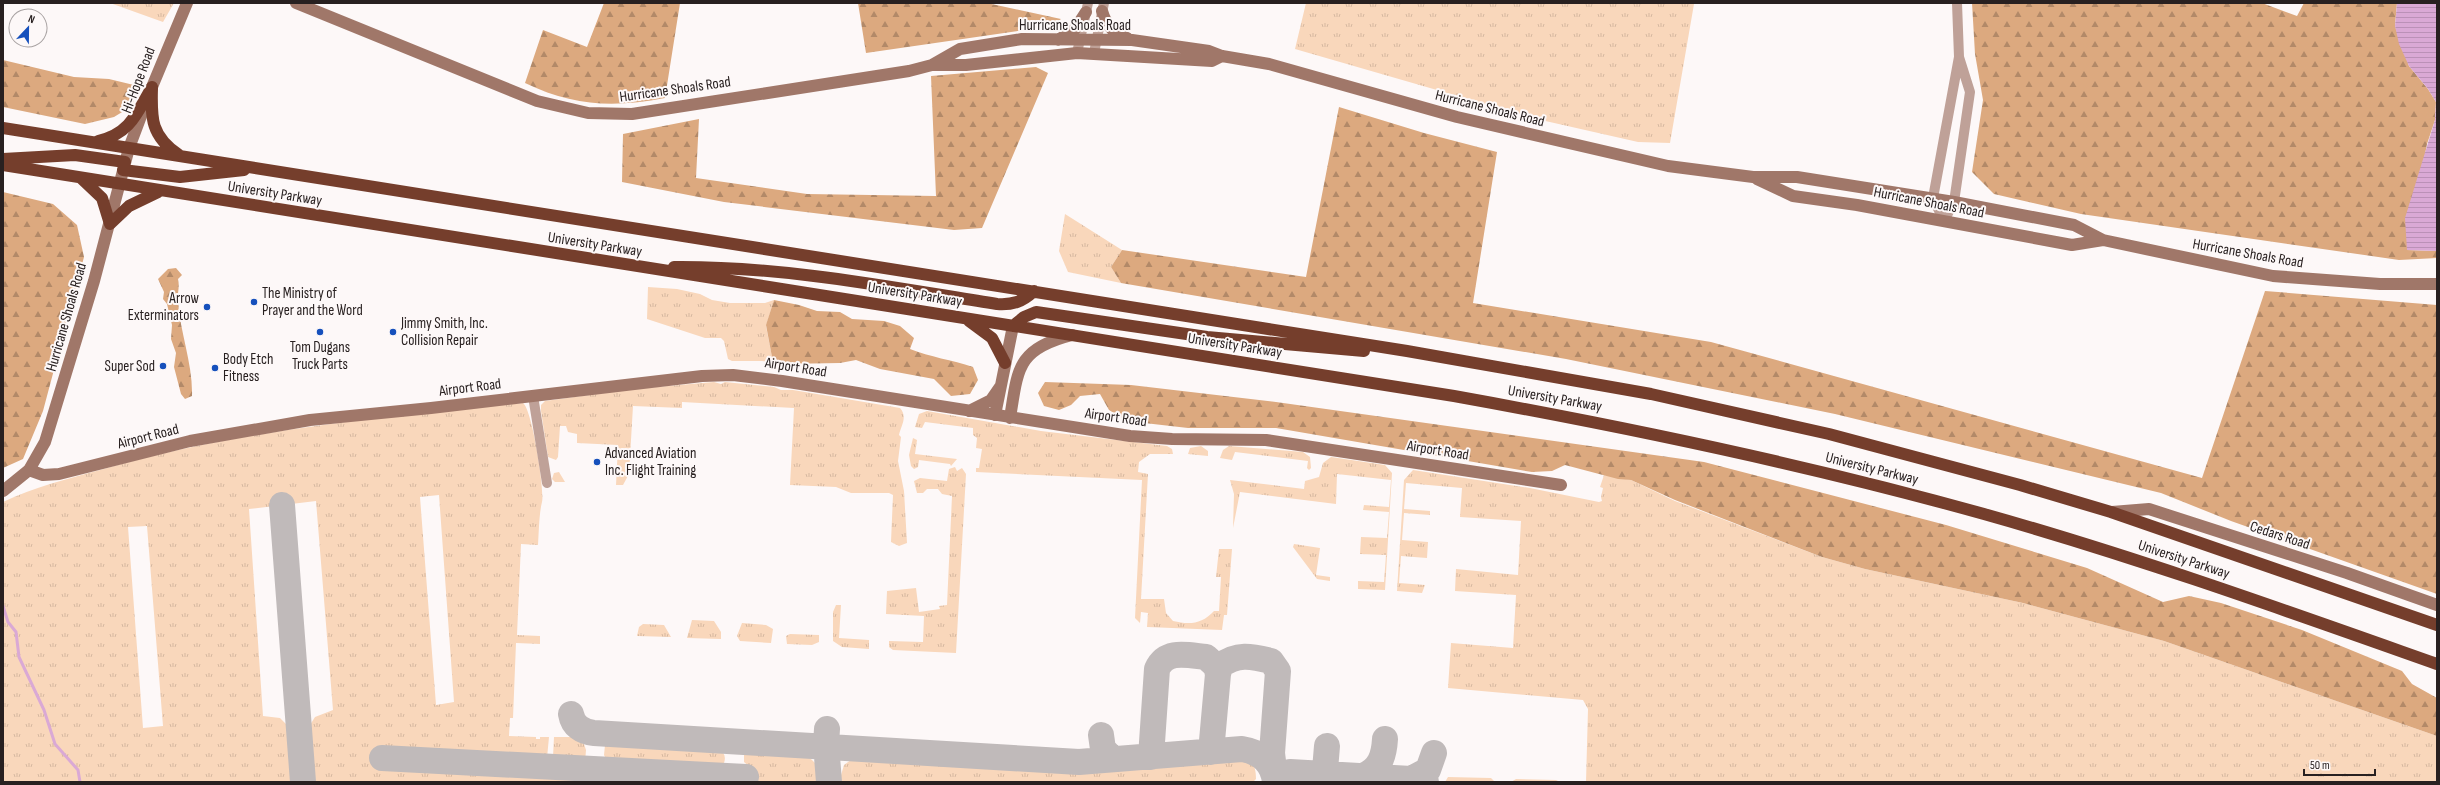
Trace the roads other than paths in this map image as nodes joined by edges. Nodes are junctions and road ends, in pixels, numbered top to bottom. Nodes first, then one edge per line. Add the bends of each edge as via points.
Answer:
1 (187, 3) edge
2 (296, 3) edge
3 (1957, 3) edge
4 (1103, 7) edge
5 (1087, 8) edge
6 (1058, 40) junction
7 (1095, 40) junction
8 (1132, 40) junction
9 (1079, 47) junction
10 (1094, 53) junction
11 (1222, 56) junction
12 (1959, 57) junction
13 (932, 65) junction
14 (152, 87) junction
15 (3, 128) edge
16 (93, 142) junction
17 (129, 148) junction
18 (182, 156) junction
19 (3, 159) edge
20 (3, 165) edge
21 (124, 166) junction
22 (261, 169) junction
23 (1753, 178) junction
24 (82, 179) junction
25 (119, 185) junction
26 (160, 191) junction
27 (1933, 198) junction
28 (1954, 202) junction
29 (1944, 221) junction
30 (110, 224) junction
31 (2103, 240) junction
32 (645, 268) junction
33 (2437, 284) edge
34 (1034, 291) junction
35 (965, 318) junction
36 (1013, 326) junction
37 (1072, 335) junction
38 (1407, 350) junction
39 (1006, 363) junction
40 (1001, 386) junction
41 (533, 396) junction
42 (970, 411) junction
43 (995, 415) junction
44 (1010, 418) junction
45 (29, 470) junction
46 (547, 483) dead end
47 (1561, 485) dead end
48 (3, 491) edge
49 (2111, 512) junction
50 (2437, 605) edge
51 (2437, 625) edge
52 (2437, 664) edge

1 - 14 street, Hi-Hope Road
2 - 13 street, Hurricane Shoals Road via 538,102 588,114 632,114 909,71
3 - 12 street
4 - 7 street
4 - 8 street via 1107,22 1116,35
5 - 6 street via 1075,29
5 - 9 street
6 - 9 street, Hurricane Shoals Road
6 - 13 street, Hurricane Shoals Road via 1022,39 960,50
7 - 8 street, Hurricane Shoals Road
7 - 9 street, Hurricane Shoals Road
7 - 10 street
8 - 11 street, Hurricane Shoals Road via 1209,50
9 - 10 street, Hurricane Shoals Road
9 - 13 street, Hurricane Shoals Road via 966,65
10 - 11 street, Hurricane Shoals Road via 1212,61
11 - 23 street, Hurricane Shoals Road via 1270,64 1457,117 1586,148 1668,166
12 - 27 street via 1951,88
12 - 28 street via 1970,92
14 - 16 highway via 133,121 125,129 114,136
14 - 17 street, Hi-Hope Road
14 - 18 highway via 151,112 154,128 166,144
15 - 16 highway, University Parkway
16 - 17 highway, University Parkway
17 - 18 highway, University Parkway
17 - 21 street, Hi-Hope Road
18 - 22 highway, University Parkway
19 - 21 highway via 76,155
20 - 24 highway, University Parkway
21 - 22 highway via 180,177
21 - 25 street, Hurricane Shoals Road
22 - 34 highway, University Parkway
23 - 27 street, Hurricane Shoals Road via 1798,177
23 - 29 street, Hurricane Shoals Road via 1793,196
24 - 25 highway, University Parkway
24 - 30 highway via 102,198
25 - 26 highway, University Parkway
25 - 30 street, Hurricane Shoals Road
26 - 30 highway via 129,206
26 - 32 highway, University Parkway
27 - 28 street, Hurricane Shoals Road
27 - 29 street
28 - 29 street
28 - 31 street, Hurricane Shoals Road via 2074,225
29 - 31 street, Hurricane Shoals Road via 2072,245
30 - 45 street, Hurricane Shoals Road via 55,412 45,442
31 - 33 street, Hurricane Shoals Road via 2273,276 2380,284
32 - 34 highway via 723,268 816,276 1012,305 1024,300
32 - 35 highway, University Parkway
34 - 38 highway, University Parkway
35 - 36 highway, University Parkway
35 - 39 highway via 992,338
36 - 37 highway, University Parkway
36 - 38 highway via 1036,312 1207,337 1364,351
36 - 39 street
37 - 44 street via 1046,343 1031,353 1020,365
37 - 52 highway, University Parkway via 1570,417 1834,475 1986,514 2136,560
38 - 49 highway, University Parkway via 1588,382 1776,422 1947,465
39 - 40 street
40 - 42 street via 991,400
40 - 43 street
41 - 42 street, Airport Road via 688,377 733,376 782,381
41 - 45 street, Airport Road via 310,420 190,441 70,472 43,475
41 - 46 street
42 - 43 street, Airport Road
43 - 44 street, Airport Road
44 - 47 street, Airport Road via 1143,437 1273,441
45 - 48 street
49 - 50 street, Cedars Road via 2149,509
49 - 51 highway, University Parkway

